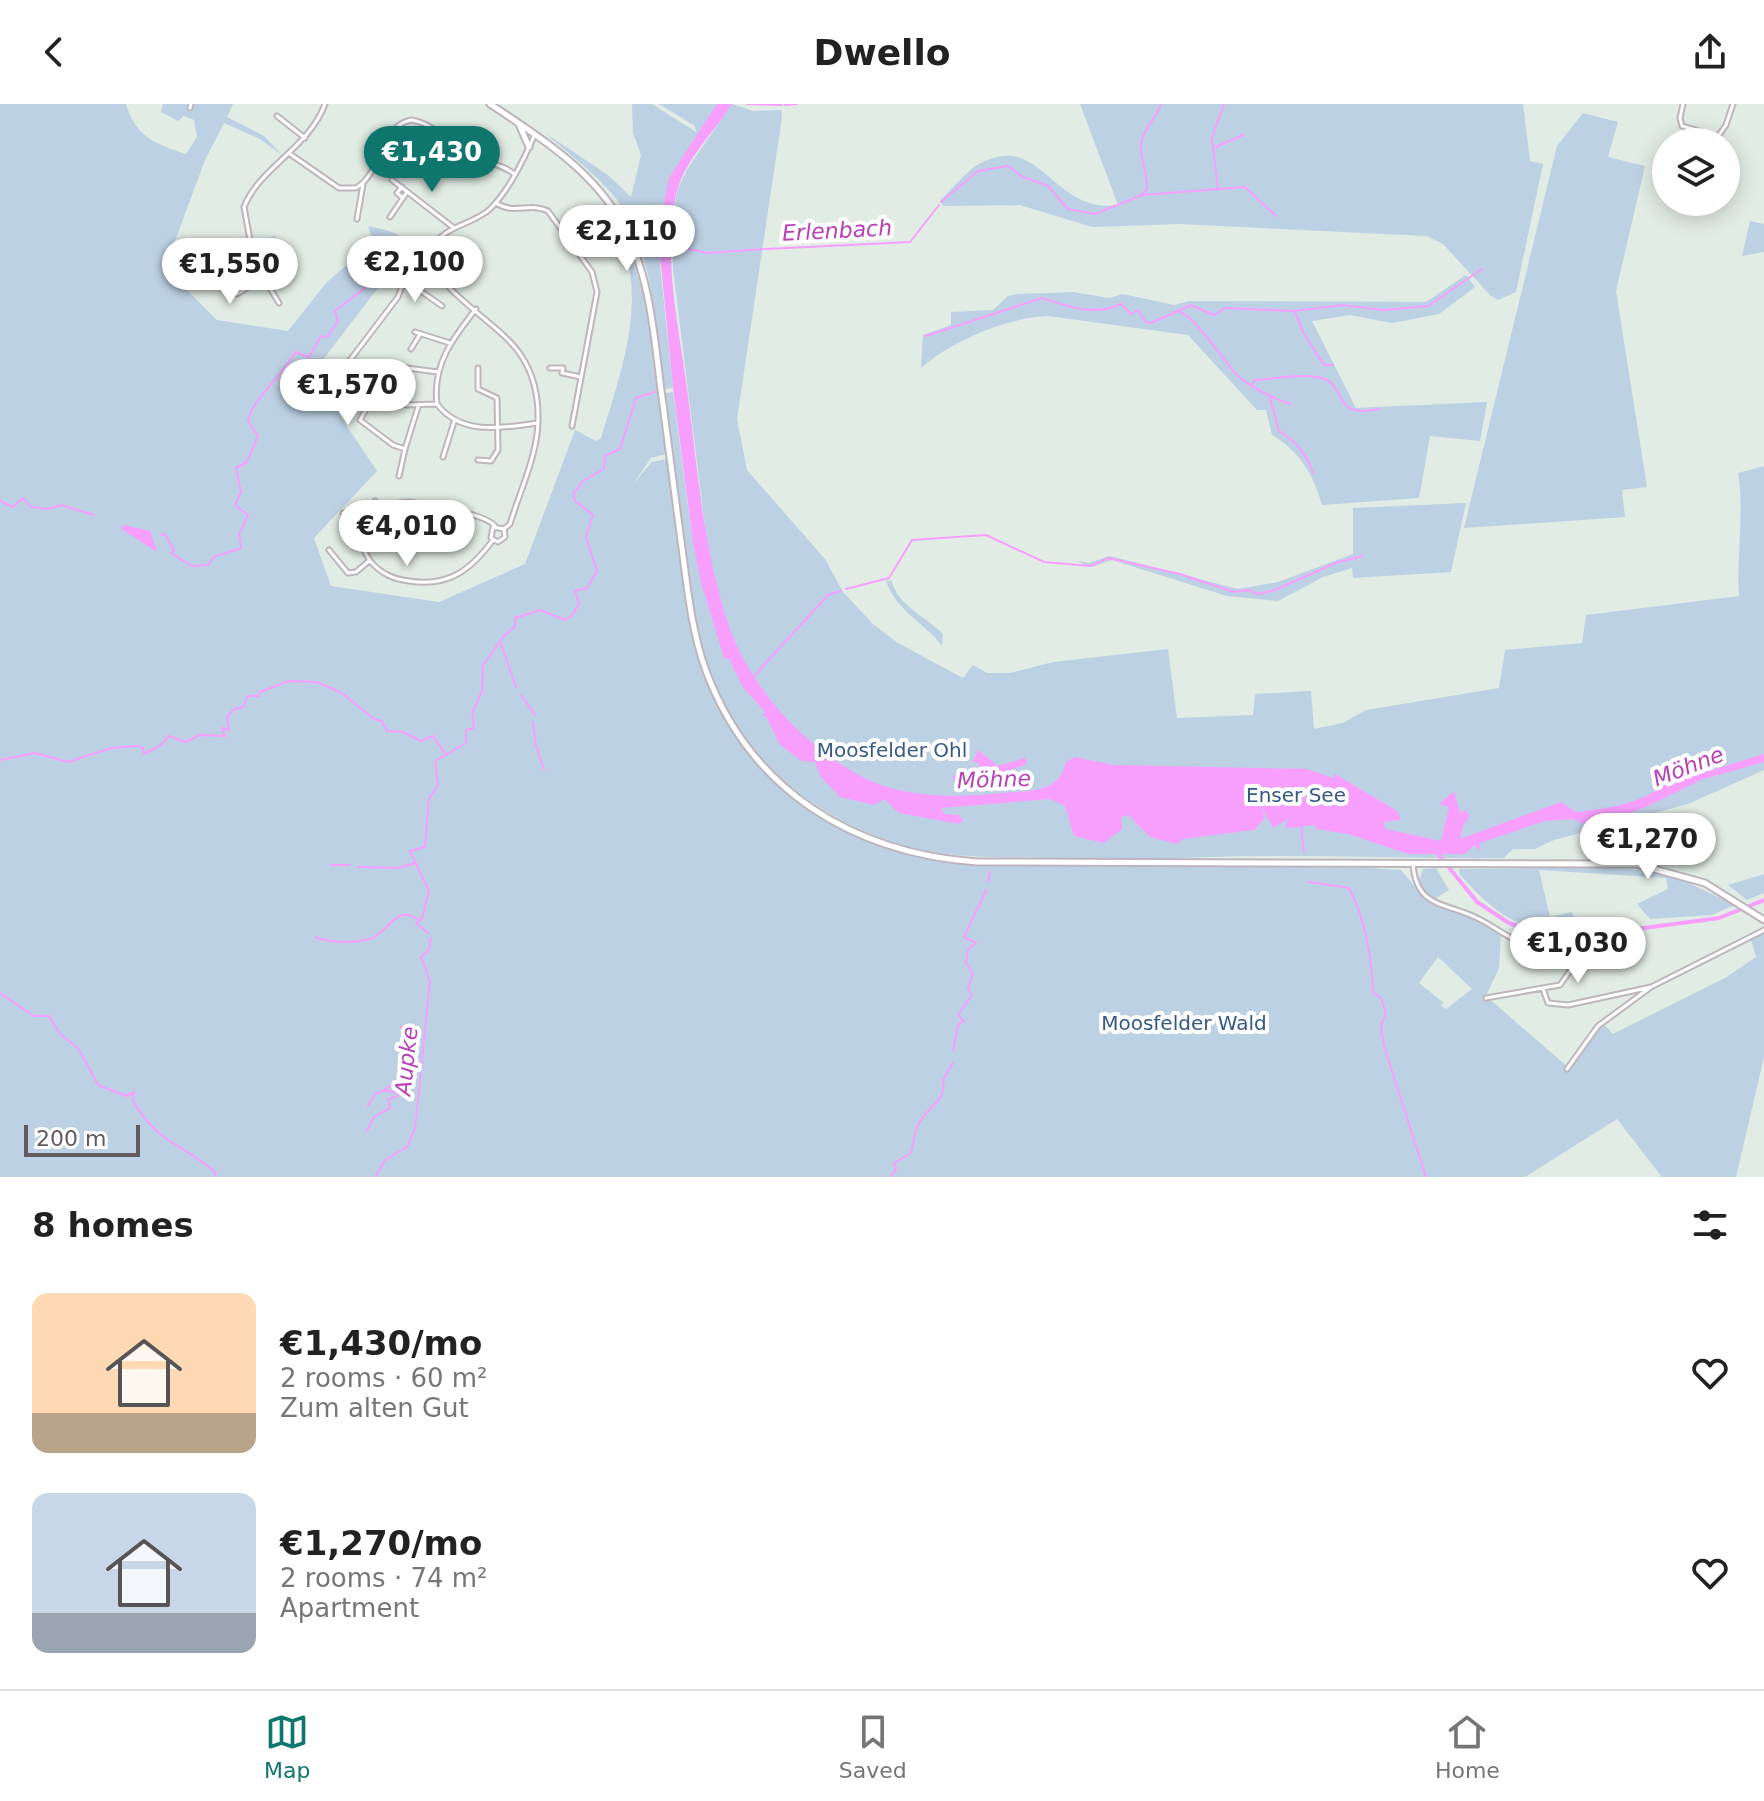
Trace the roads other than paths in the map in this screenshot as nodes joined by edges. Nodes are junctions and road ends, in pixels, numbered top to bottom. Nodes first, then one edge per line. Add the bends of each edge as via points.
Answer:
1 (325, 104) edge
2 (490, 104) edge
3 (1683, 104) edge
4 (1733, 104) edge
5 (277, 116) dead end
6 (519, 123) junction
7 (1689, 128) edge
8 (1724, 128) edge
9 (535, 134) junction
10 (305, 138) junction
11 (529, 147) junction
12 (290, 154) junction
13 (514, 174) junction
14 (392, 180) dead end
15 (363, 184) junction
16 (402, 187) junction
17 (407, 192) junction
18 (403, 198) junction
19 (495, 203) junction
20 (390, 217) dead end
21 (357, 219) dead end
22 (454, 228) junction
23 (431, 252) junction
24 (192, 270) dead end
25 (262, 279) junction
26 (405, 280) junction
27 (279, 303) dead end
28 (442, 306) dead end
29 (476, 309) junction
30 (415, 332) dead end
31 (419, 336) junction
32 (450, 343) junction
33 (411, 349) dead end
34 (478, 368) dead end
35 (550, 368) dead end
36 (438, 372) junction
37 (581, 377) junction
38 (387, 380) dead end
39 (328, 389) dead end
40 (437, 404) junction
41 (418, 407) junction
42 (454, 421) junction
43 (538, 423) junction
44 (572, 426) dead end
45 (497, 428) junction
46 (405, 449) junction
47 (443, 457) dead end
48 (478, 460) dead end
49 (399, 476) dead end
50 (375, 501) dead end
51 (399, 503) dead end
52 (343, 513) dead end
53 (352, 525) junction
54 (495, 526) junction
55 (504, 529) junction
56 (493, 540) junction
57 (329, 550) dead end
58 (370, 560) junction
59 (1413, 864) junction
60 (1764, 920) edge
61 (1763, 930) edge
62 (1641, 938) dead end
63 (1586, 948) junction
64 (1651, 987) junction
65 (1543, 989) junction
66 (1486, 998) dead end
67 (1567, 1069) dead end

1 - 10 street
2 - 6 main road
3 - 7 street via 1682,126
4 - 8 street
5 - 10 street
6 - 9 main road
6 - 11 main road
9 - 11 street
9 - 59 main road via 598,190 635,251 650,308 686,584 701,654 741,738 798,799 871,841 954,860
10 - 12 street
11 - 13 street
12 - 15 street via 339,188
12 - 25 street via 244,207 249,247
13 - 15 street via 411,120 396,127
13 - 19 street
14 - 16 street
15 - 21 street
16 - 17 street
16 - 18 street via 397,193
17 - 18 street
17 - 22 street
18 - 20 street
19 - 22 street
19 - 37 street via 512,211 548,211 596,278
22 - 23 street via 440,236
23 - 26 street via 414,256
23 - 29 street via 436,273
24 - 25 street via 237,294
25 - 27 street
26 - 28 street
26 - 39 street via 398,297
29 - 32 street
29 - 43 street via 522,355 535,392
30 - 31 street
31 - 32 street
31 - 33 street
32 - 36 street
34 - 45 street via 478,389 497,398
35 - 37 street
36 - 38 street via 399,367
36 - 40 street
37 - 44 street
40 - 41 street
40 - 42 street
41 - 46 street
41 - 46 street via 379,393 360,417 384,439
42 - 45 street
42 - 47 street
43 - 45 street
43 - 55 street via 510,524
45 - 48 street via 497,457
46 - 49 street
50 - 53 street
51 - 54 street via 469,515
52 - 53 street
53 - 58 street
54 - 55 street
54 - 56 street via 490,532
55 - 56 street via 504,539
56 - 58 street via 466,570 438,583 390,577
57 - 58 street via 348,573
59 - 60 main road via 1644,865 1693,878
59 - 63 street via 1418,889 1432,901 1478,918 1518,942
61 - 64 street
62 - 63 street
63 - 65 street via 1563,983
64 - 65 street via 1568,1005 1548,1003
64 - 67 street via 1598,1026
65 - 66 street

